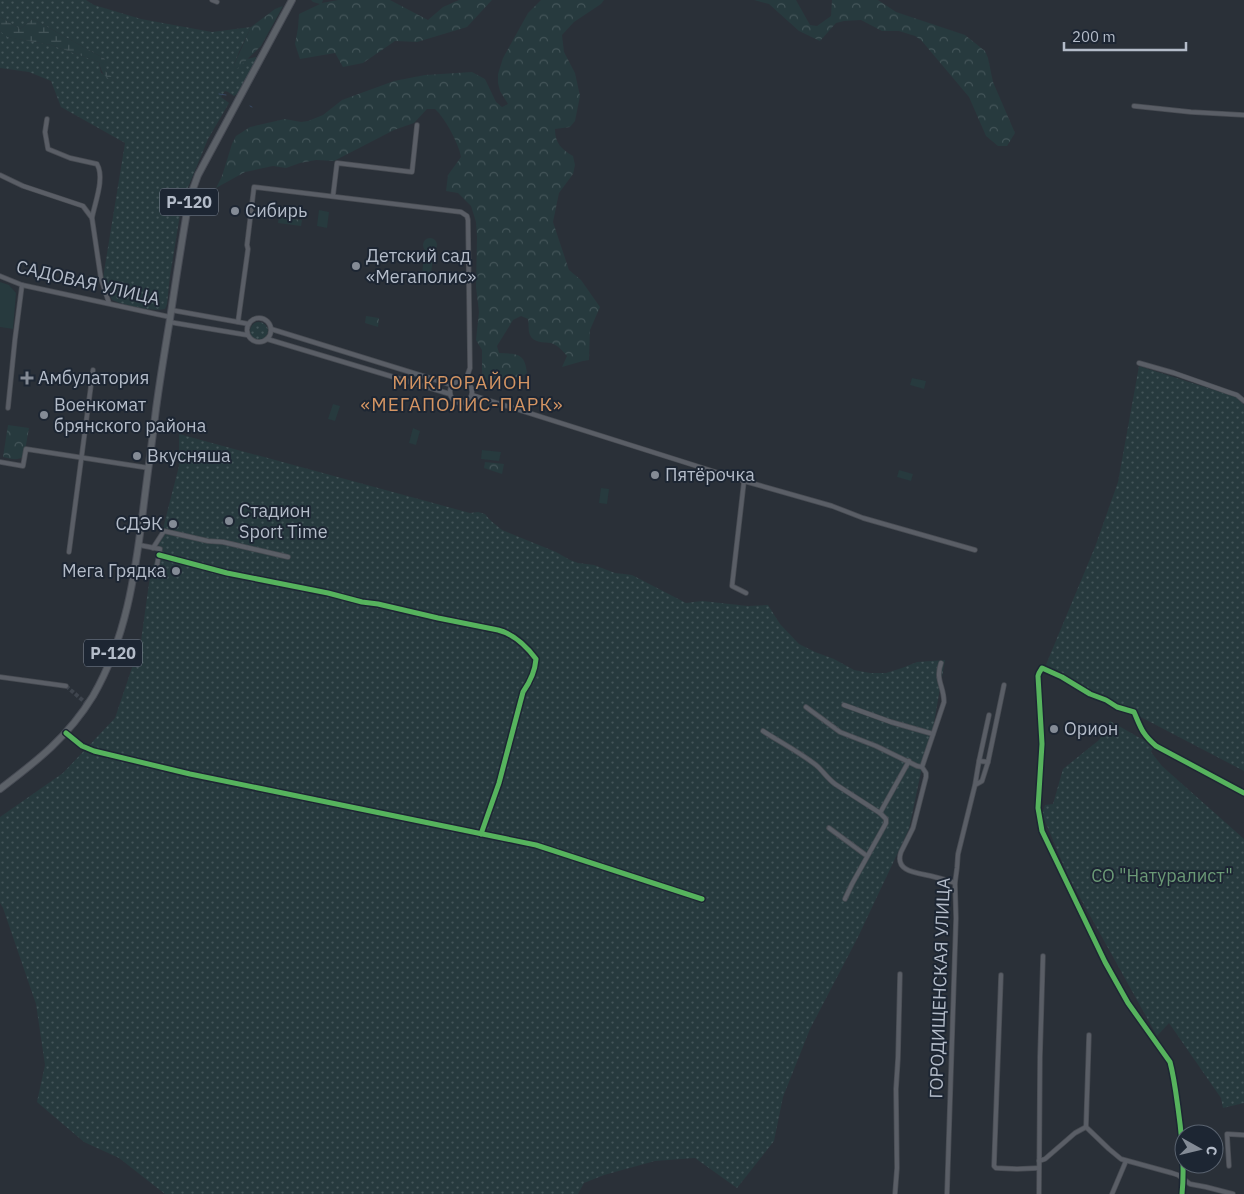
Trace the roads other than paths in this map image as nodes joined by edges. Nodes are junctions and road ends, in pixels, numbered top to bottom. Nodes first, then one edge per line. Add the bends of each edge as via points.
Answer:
1 (292, 0) edge
2 (1134, 106) dead end
3 (1244, 115) edge
4 (47, 119) dead end
5 (417, 125) dead end
6 (0, 175) edge
7 (333, 196) junction
8 (92, 218) junction
9 (0, 276) edge
10 (22, 285) junction
11 (109, 303) junction
12 (170, 316) junction
13 (238, 322) junction
14 (249, 324) junction
15 (270, 329) junction
16 (247, 335) junction
17 (267, 339) junction
18 (1139, 363) dead end
19 (93, 370) dead end
20 (465, 382) junction
21 (452, 385) junction
22 (450, 394) junction
23 (472, 395) junction
24 (1244, 401) edge
25 (8, 408) dead end
26 (82, 458) junction
27 (0, 462) edge
28 (149, 468) junction
29 (744, 481) junction
30 (139, 545) junction
31 (153, 548) junction
32 (976, 550) dead end
33 (69, 552) dead end
34 (159, 555) junction
35 (288, 557) dead end
36 (155, 576) dead end
37 (746, 593) dead end
38 (941, 663) dead end
39 (0, 677) edge
40 (1004, 685) dead end
41 (66, 686) tunnel mouth
42 (844, 705) dead end
43 (806, 707) dead end
44 (989, 715) dead end
45 (763, 731) dead end
46 (66, 733) junction
47 (933, 734) junction
48 (909, 761) junction
49 (979, 761) junction
50 (988, 762) junction
51 (922, 766) junction
52 (974, 785) junction
53 (0, 789) edge
54 (1244, 793) edge
55 (880, 813) junction
56 (829, 828) dead end
57 (481, 834) junction
58 (867, 856) junction
59 (955, 883) junction
60 (702, 899) dead end
61 (845, 899) dead end
62 (1043, 956) dead end
63 (900, 974) dead end
64 (1001, 975) dead end
65 (1089, 1035) dead end
66 (1086, 1127) junction
67 (1244, 1135) edge
68 (1039, 1161) junction
69 (1126, 1161) junction
70 (1229, 1166) dead end
71 (1039, 1168) junction
72 (1183, 1180) junction
73 (895, 1194) edge
74 (948, 1194) edge
75 (1039, 1194) edge
76 (1112, 1194) edge
77 (1182, 1194) edge
78 (1232, 1194) edge

1 - 12 main road, Р-120 via 192,189
2 - 3 street
4 - 8 street via 48,149 97,164 100,170
5 - 7 street via 412,172 337,163
6 - 8 street via 83,206
7 - 13 street via 254,187
7 - 20 street via 461,212 467,216 470,368
8 - 11 street via 101,279
9 - 10 street, САДОВАЯ УЛИЦА
10 - 11 street, САДОВАЯ УЛИЦА
10 - 25 street
11 - 12 street, САДОВАЯ УЛИЦА
12 - 13 street
12 - 16 street
12 - 28 main road, Р-120
13 - 14 street
14 - 15 street via 257,318 266,321
14 - 16 street
15 - 17 street
15 - 21 street
16 - 17 street via 256,342
17 - 22 street
18 - 24 street via 1228,392
19 - 26 street
20 - 21 street via 458,381
20 - 23 street via 471,387
21 - 22 street
22 - 23 street via 452,400 460,404
23 - 29 street
26 - 27 street via 26,449 23,466
26 - 28 street
26 - 33 street
28 - 30 main road, Р-120
29 - 32 street
29 - 37 street via 732,586
30 - 31 street
30 - 46 main road, Р-120 via 125,621 112,655 93,696
31 - 34 street via 160,549
31 - 35 street via 164,531
34 - 36 street
34 - 57 street via 227,573 508,632 530,651 536,659 535,668 523,692 499,783
38 - 47 street via 938,675 944,702
39 - 41 street
40 - 50 street, ГОРОДИЩЕНСКАЯ УЛИЦА
42 - 47 street
43 - 48 street via 840,732
44 - 49 street, ГОРОДИЩЕНСКАЯ УЛИЦА
45 - 55 street
46 - 53 main road, Р-120
46 - 57 street via 94,751
47 - 51 street
48 - 51 street
48 - 55 street
49 - 50 street
49 - 52 street, ГОРОДИЩЕНСКАЯ УЛИЦА
50 - 52 street, ГОРОДИЩЕНСКАЯ УЛИЦА via 982,781
51 - 59 street via 926,777 915,821 899,857 907,870
52 - 59 street, ГОРОДИЩЕНСКАЯ УЛИЦА via 958,854
54 - 72 street via 1156,746 1146,737 1134,712 1117,707 1042,668 1038,676 1042,744 1038,808 1042,831 1105,962 1128,1003 1170,1062 1181,1135
55 - 58 street via 885,816 886,823
56 - 58 street
57 - 60 street via 536,846
58 - 61 street
59 - 74 street, ГОРОДИЩЕНСКАЯ УЛИЦА
62 - 68 street
63 - 73 street
64 - 71 street via 994,1166 1005,1169
65 - 66 street
66 - 68 street via 1045,1160
66 - 69 street via 1109,1150
67 - 70 street via 1227,1134
68 - 71 street
69 - 72 street via 1172,1173
69 - 76 street
71 - 75 street
72 - 77 street
72 - 78 street

